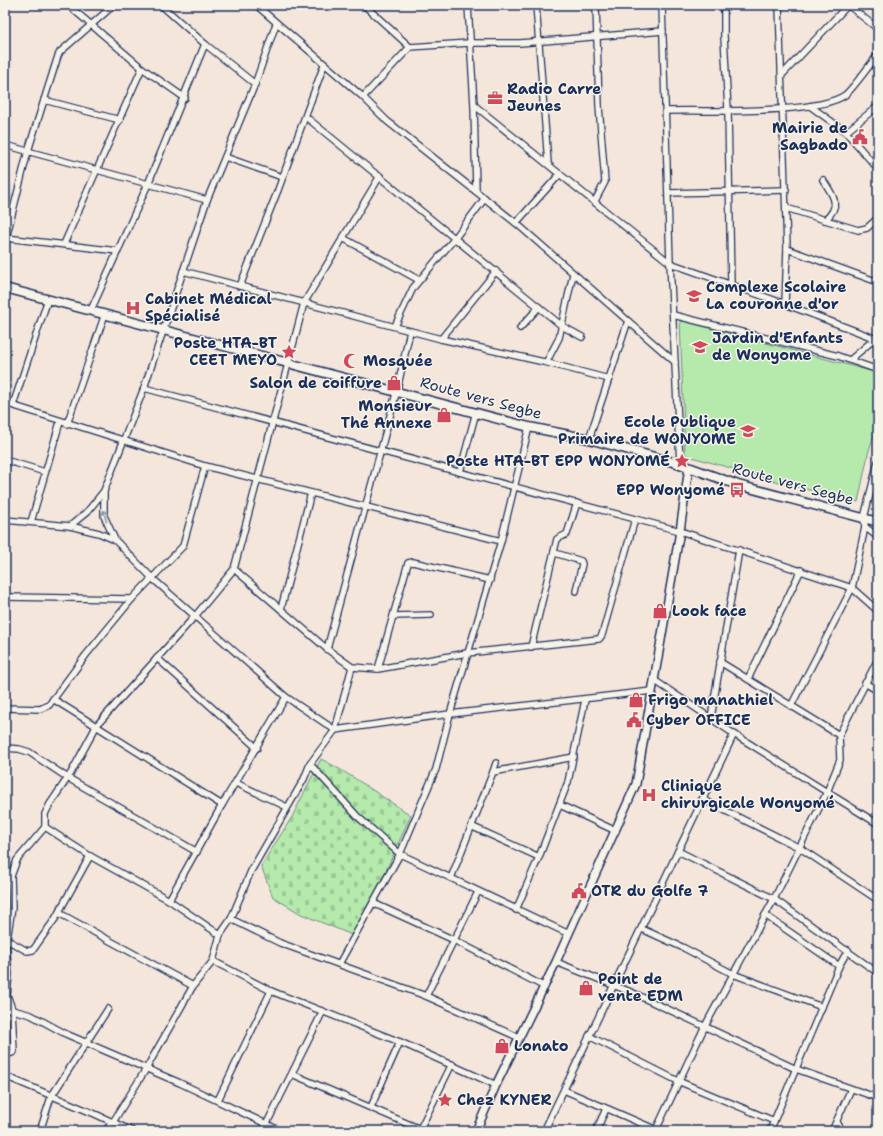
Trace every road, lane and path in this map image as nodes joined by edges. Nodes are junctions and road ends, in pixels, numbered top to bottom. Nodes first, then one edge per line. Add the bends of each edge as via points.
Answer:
1 (68, 5) edge
2 (114, 5) edge
3 (161, 5) edge
4 (256, 5) edge
5 (364, 5) edge
6 (468, 5) edge
7 (536, 5) edge
8 (596, 5) edge
9 (662, 5) edge
10 (724, 5) edge
11 (779, 5) edge
12 (848, 5) edge
13 (276, 24) junction
14 (92, 25) junction
15 (878, 29) edge
16 (663, 31) junction
17 (598, 36) junction
18 (537, 41) junction
19 (469, 43) junction
20 (205, 44) junction
21 (410, 47) junction
22 (878, 55) edge
23 (324, 65) junction
24 (142, 68) junction
25 (782, 75) junction
26 (255, 84) junction
27 (363, 97) junction
28 (185, 98) junction
29 (44, 100) junction
30 (474, 105) junction
31 (810, 106) junction
32 (878, 106) edge
33 (784, 109) junction
34 (728, 110) junction
35 (666, 111) junction
36 (306, 117) junction
37 (120, 120) junction
38 (846, 132) junction
39 (5, 145) edge
40 (28, 151) junction
41 (225, 157) junction
42 (878, 158) edge
43 (872, 162) junction
44 (548, 163) junction
45 (878, 169) edge
46 (98, 170) junction
47 (560, 174) junction
48 (380, 176) junction
49 (282, 177) junction
50 (823, 180) dead end
51 (148, 184) junction
52 (786, 190) junction
53 (476, 191) junction
54 (729, 191) junction
55 (669, 193) junction
56 (485, 198) junction
57 (207, 200) junction
58 (595, 201) junction
59 (786, 208) junction
60 (878, 218) edge
61 (825, 220) junction
62 (516, 223) junction
63 (343, 238) junction
64 (455, 238) junction
65 (6, 240) edge
66 (64, 244) junction
67 (787, 249) junction
68 (118, 251) junction
69 (670, 263) junction
70 (183, 271) junction
71 (496, 271) junction
72 (573, 274) junction
73 (419, 280) junction
74 (878, 282) edge
75 (731, 285) junction
76 (240, 286) junction
77 (5, 288) edge
78 (48, 299) junction
79 (304, 303) junction
80 (785, 304) junction
81 (539, 307) junction
82 (91, 310) junction
83 (106, 314) junction
84 (673, 315) junction
85 (628, 321) junction
86 (395, 326) junction
87 (562, 326) junction
88 (520, 328) dead end
89 (163, 329) junction
90 (410, 331) junction
91 (582, 337) dead end
92 (876, 337) edge
93 (441, 340) junction
94 (850, 360) junction
95 (289, 362) junction
96 (544, 362) junction
97 (675, 362) junction
98 (878, 370) edge
99 (609, 378) junction
100 (144, 388) junction
101 (397, 390) junction
102 (5, 403) edge
103 (13, 405) junction
104 (476, 412) junction
105 (60, 422) junction
106 (273, 423) junction
107 (67, 424) junction
108 (529, 427) junction
109 (589, 439) junction
110 (123, 441) junction
111 (380, 452) junction
112 (5, 460) edge
113 (878, 462) edge
114 (680, 464) junction
115 (205, 466) junction
116 (690, 467) junction
117 (45, 472) junction
118 (460, 472) junction
119 (258, 479) junction
120 (514, 487) junction
121 (104, 491) junction
122 (311, 493) junction
123 (577, 503) junction
124 (365, 506) junction
125 (864, 518) junction
126 (635, 519) junction
127 (5, 520) edge
128 (31, 522) junction
129 (878, 522) edge
130 (70, 526) junction
131 (865, 527) junction
132 (680, 531) junction
133 (878, 538) edge
134 (115, 540) junction
135 (501, 541) junction
136 (739, 550) junction
137 (555, 553) junction
138 (234, 569) junction
139 (801, 570) junction
140 (152, 578) junction
141 (490, 580) junction
142 (852, 588) junction
143 (576, 591) dead end
144 (5, 597) edge
145 (132, 599) junction
146 (281, 609) junction
147 (878, 611) edge
148 (196, 615) junction
149 (431, 615) dead end
150 (394, 616) junction
151 (531, 647) junction
152 (327, 650) junction
153 (467, 653) junction
154 (157, 658) junction
155 (878, 659) edge
156 (720, 662) junction
157 (352, 667) junction
158 (378, 669) junction
159 (748, 679) junction
160 (654, 680) junction
161 (866, 682) junction
162 (878, 690) edge
163 (652, 691) junction
164 (286, 697) junction
165 (53, 699) junction
166 (586, 700) junction
167 (791, 706) junction
168 (5, 708) edge
169 (450, 714) junction
170 (711, 718) junction
171 (97, 725) junction
172 (335, 730) junction
173 (734, 734) junction
174 (839, 735) junction
175 (5, 748) edge
176 (257, 748) junction
177 (574, 757) junction
178 (496, 763) dead end
179 (310, 764) junction
180 (493, 772) junction
181 (68, 778) junction
182 (236, 782) junction
183 (827, 792) junction
184 (702, 800) junction
185 (222, 805) junction
186 (560, 805) junction
187 (287, 807) junction
188 (878, 824) edge
189 (45, 827) junction
190 (473, 827) junction
191 (616, 831) junction
192 (800, 848) junction
193 (678, 851) junction
194 (197, 852) junction
195 (400, 854) junction
196 (90, 856) junction
197 (539, 857) junction
198 (5, 873) edge
199 (11, 876) junction
200 (451, 878) junction
201 (478, 892) junction
202 (774, 899) junction
203 (169, 900) junction
204 (878, 900) edge
205 (373, 903) junction
206 (516, 910) junction
207 (59, 913) junction
208 (765, 915) junction
209 (230, 919) junction
210 (642, 929) junction
211 (569, 934) junction
212 (220, 935) junction
213 (8, 940) junction
214 (454, 940) junction
215 (848, 950) junction
216 (213, 961) junction
217 (556, 962) junction
218 (339, 964) junction
219 (839, 966) junction
220 (878, 973) edge
221 (733, 974) junction
222 (614, 985) junction
223 (192, 986) junction
224 (545, 987) junction
225 (271, 991) junction
226 (426, 996) junction
227 (822, 1007) junction
228 (5, 1008) edge
229 (12, 1009) junction
230 (108, 1009) dead end
231 (323, 1011) junction
232 (704, 1028) junction
233 (589, 1036) junction
234 (520, 1038) junction
235 (88, 1042) junction
236 (400, 1042) junction
237 (5, 1054) edge
238 (452, 1064) junction
239 (146, 1069) junction
240 (796, 1069) junction
241 (292, 1074) junction
242 (5, 1076) edge
243 (678, 1081) junction
244 (496, 1085) junction
245 (850, 1088) junction
246 (564, 1090) junction
247 (51, 1097) junction
248 (878, 1098) edge
249 (218, 1100) junction
250 (371, 1107) junction
251 (606, 1108) junction
252 (774, 1121) junction
253 (113, 1122) junction
254 (837, 1122) junction
255 (266, 1125) junction
256 (419, 1130) edge
257 (658, 1130) edge
258 (40, 1131) edge
259 (105, 1131) edge
260 (132, 1131) edge
261 (263, 1131) edge
262 (280, 1131) edge
263 (476, 1131) edge
264 (544, 1131) edge
265 (596, 1131) edge
266 (770, 1131) edge
267 (832, 1131) edge
268 (842, 1131) edge

1 - 14 street
2 - 14 street
3 - 20 street
4 - 13 street
5 - 21 street
6 - 19 street
7 - 18 street
8 - 17 street
9 - 16 street
10 - 34 street
11 - 25 street
12 - 15 street
12 - 25 street
13 - 23 street
13 - 26 street
14 - 24 street
14 - 29 street via 59,54
16 - 17 street
16 - 35 street
17 - 18 street
17 - 58 street via 599,106 605,182
18 - 19 street
18 - 44 street
19 - 21 street
19 - 30 street
20 - 26 street
20 - 28 street
21 - 27 street
22 - 31 street via 846,95
23 - 27 street
23 - 36 street
24 - 28 street
24 - 37 street
25 - 33 street
26 - 41 street
27 - 53 street via 416,145
28 - 51 street
29 - 37 street
29 - 40 street
30 - 44 street
30 - 53 street
31 - 33 street
31 - 38 street
32 - 38 street
33 - 34 street
33 - 52 street
34 - 35 street
34 - 54 street
35 - 55 street
36 - 48 street
36 - 49 street
37 - 46 street
38 - 43 street
39 - 40 street
40 - 46 street
40 - 65 street
41 - 49 street
41 - 57 street
42 - 43 street
43 - 45 street
44 - 47 street
46 - 51 street
46 - 66 street
47 - 58 street
47 - 62 street
48 - 63 street
48 - 64 street
49 - 76 street
50 - 61 street via 833,196 835,205 835,210
51 - 57 street
51 - 68 street
52 - 54 street
52 - 59 street
53 - 56 street
54 - 55 street
54 - 75 street
55 - 69 street
56 - 62 street
56 - 64 street
57 - 70 street
58 - 69 street
59 - 61 street
59 - 67 street
60 - 61 street via 867,228 858,230
62 - 72 street
63 - 73 street
63 - 79 street
64 - 71 street
64 - 73 street
65 - 66 street
66 - 68 street
67 - 74 street
67 - 80 street
68 - 82 street
69 - 75 street
69 - 84 street
70 - 76 street
70 - 89 street
71 - 81 street
71 - 93 street
72 - 85 street
72 - 87 street
73 - 86 street
75 - 80 street
76 - 79 street
77 - 78 main road, Route vers Segbe
78 - 82 main road, Route vers Segbe
78 - 103 street
79 - 86 street
79 - 95 street
80 - 92 street
81 - 87 street
81 - 88 street
82 - 83 main road, Route vers Segbe
83 - 89 main road, Route vers Segbe
83 - 107 street
84 - 94 street
84 - 97 street
85 - 97 street
85 - 99 street
86 - 90 street
87 - 91 street
87 - 96 street via 556,344
89 - 95 main road, Route vers Segbe
89 - 100 street
90 - 93 street
90 - 101 street
92 - 94 street
93 - 96 street
94 - 98 street
95 - 101 main road, Route vers Segbe
95 - 106 street
96 - 99 street
97 - 114 street
99 - 109 street
100 - 106 street
100 - 110 street
101 - 104 main road, Route vers Segbe
101 - 111 street
102 - 103 street
103 - 105 street
104 - 108 main road, Route vers Segbe
104 - 118 street
105 - 107 street
105 - 117 street
106 - 111 street
106 - 119 street
107 - 110 street
108 - 109 main road, Route vers Segbe
108 - 120 street
109 - 114 main road, Route vers Segbe
110 - 115 street
110 - 121 street
111 - 118 street
111 - 124 street
112 - 117 street
113 - 125 street
114 - 116 main road, Route vers Segbe
115 - 119 street
115 - 140 street via 185,542
116 - 125 main road, Route vers Segbe via 738,485
116 - 132 street
117 - 128 street
118 - 120 street
119 - 122 street
119 - 138 street
120 - 123 street
120 - 135 street
121 - 130 street via 87,512
134 -> 121 street via 104,516
122 - 124 street
122 - 146 street
123 - 126 street
123 - 137 street via 567,534 557,539
124 - 135 street
124 - 152 street
125 - 129 main road, Route vers Segbe
125 - 131 street
126 - 132 street
126 - 151 street via 601,638
127 - 128 street
128 - 130 street
130 - 134 street
131 - 133 street
131 - 142 street
132 - 136 street
132 - 160 street
134 - 140 street
135 - 141 street
136 - 139 street
136 - 156 street
137 - 143 street via 581,561
137 - 151 street
138 - 146 street
138 - 148 street
139 - 142 street
139 - 159 street
140 - 145 street
140 - 148 street
141 - 150 street via 408,563
141 - 153 street
142 - 147 street
142 - 167 street
144 - 145 street
145 - 165 street
146 - 152 street
148 - 154 street
148 - 164 street
149 - 150 street
150 - 158 street
151 - 153 street
152 - 157 street
153 - 158 street
153 - 169 street
154 - 171 street
154 - 176 street
155 - 161 street
156 - 159 street
156 - 170 street
157 - 158 street
157 - 172 street
159 - 167 street
160 - 163 street
160 - 170 street
161 - 162 street
161 - 174 street
163 - 166 street
163 - 191 street via 636,784
164 - 172 street
164 - 176 street
165 - 168 street via 46,708
165 - 171 street
166 - 169 street
166 - 177 street
167 - 174 street
169 - 172 street
169 - 195 street via 436,769
170 - 173 street
171 - 181 street
171 - 185 street
172 - 179 street
173 - 183 street
173 - 184 street
174 - 183 street via 840,760
175 - 181 street via 24,750
176 - 182 street
177 - 180 street
177 - 186 street
178 - 180 street
179 - 187 street
179 - 195 street via 357,816
180 - 190 street
181 - 189 street via 45,814
181 - 194 street
182 - 185 street
182 - 187 street
183 - 188 street
183 - 192 street
184 - 192 street
184 - 193 street
185 - 194 street
186 - 191 street
186 - 197 street
187 - 209 street via 251,871
189 - 196 street
189 - 199 street via 17,860
190 - 197 street
190 - 200 street
191 - 211 street
192 - 202 street
192 - 204 street
193 - 202 street
193 - 210 street
194 - 203 street
195 - 200 street
195 - 205 street
196 - 203 street
196 - 207 street
197 - 206 street
198 - 199 street
199 - 213 street via 12,908
200 - 201 street
201 - 206 street
201 - 214 street
202 - 208 street
202 - 215 street
203 - 212 street
205 - 214 street
205 - 218 street
206 - 211 street
207 - 213 street via 33,950 27,951
207 - 223 street
208 - 219 street
208 - 221 street
209 - 212 street
209 - 218 street via 280,943
210 - 221 street
210 - 222 street
211 - 217 street
212 - 216 street
213 - 229 street via 7,995
214 - 224 street
214 - 226 street
215 - 219 street
215 - 220 street
216 - 223 street
216 - 225 street
217 - 222 street
217 - 224 street
218 - 226 street
219 - 227 street
221 - 227 street
221 - 232 street
222 - 232 street
222 - 233 street
223 - 239 street
224 - 234 street
225 - 231 street
225 - 249 street
226 - 234 street
227 - 240 street
228 - 229 street
229 - 235 street
229 - 237 street via 14,1052
230 - 235 street
231 - 236 street
231 - 241 street
232 - 240 street
232 - 243 street
233 - 243 street
233 - 246 street
234 - 244 street
235 - 239 street
235 - 247 street
236 - 238 street
236 - 250 street
238 - 244 street
238 - 256 street
239 - 249 street
239 - 253 street
240 - 245 street
240 - 252 street
241 - 250 street
241 - 255 street
242 - 247 street
243 - 252 street
243 - 257 street
244 - 263 street
245 - 248 street
245 - 254 street
246 - 251 street
246 - 264 street
247 - 253 street
247 - 258 street
249 - 255 street
250 - 256 street
251 - 257 street
251 - 265 street
252 - 266 street
253 - 259 street
253 - 260 street
254 - 267 street
254 - 268 street
255 - 261 street
255 - 262 street

